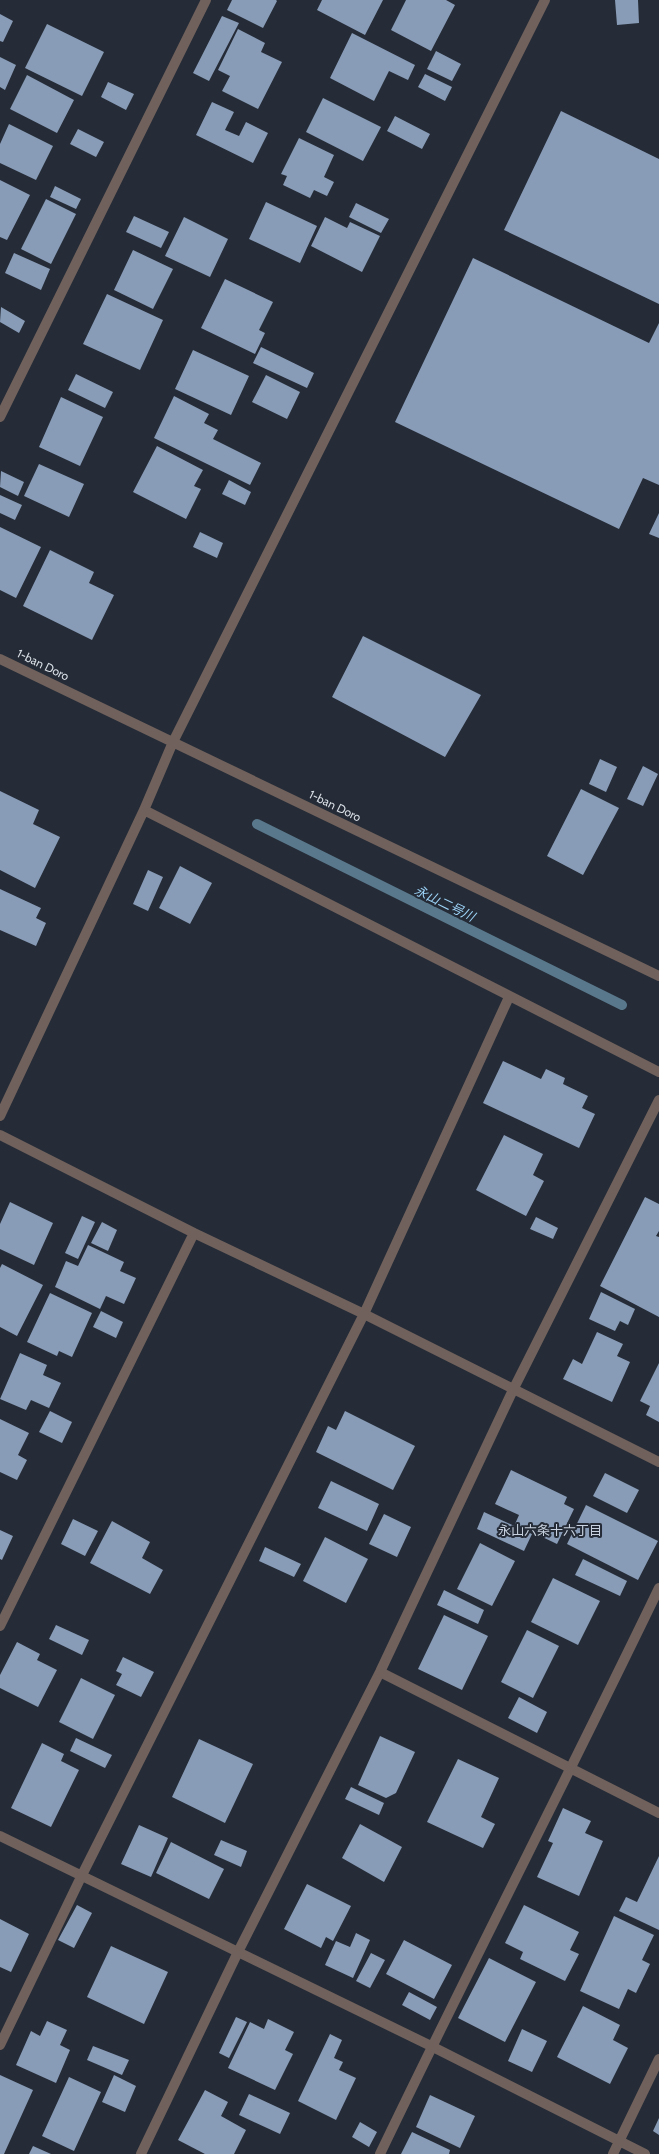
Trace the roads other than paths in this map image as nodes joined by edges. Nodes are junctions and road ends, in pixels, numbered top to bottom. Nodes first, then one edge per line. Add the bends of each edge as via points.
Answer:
1 (206, 0) edge
2 (545, 0) edge
3 (0, 417) edge
4 (0, 659) edge
5 (173, 742) junction
6 (144, 810) junction
7 (659, 976) edge
8 (510, 997) junction
9 (659, 1072) edge
10 (659, 1100) edge
11 (0, 1116) edge
12 (0, 1135) edge
13 (194, 1233) junction
14 (364, 1314) junction
15 (514, 1390) junction
16 (659, 1462) edge
17 (659, 1588) edge
18 (0, 1626) edge
19 (380, 1672) junction
20 (572, 1769) junction
21 (659, 1813) edge
22 (0, 1836) edge
23 (81, 1877) junction
24 (238, 1952) junction
25 (0, 2045) edge
26 (431, 2046) junction
27 (659, 2059) edge
28 (619, 2142) junction
29 (141, 2154) edge
30 (380, 2154) edge
31 (613, 2154) edge
32 (645, 2154) edge

1 - 3 street
2 - 5 street
4 - 5 street, 1-ban Doro
5 - 6 street
5 - 7 street, 1-ban Doro
6 - 8 street
6 - 11 street
8 - 9 street
8 - 14 street
10 - 15 street
12 - 13 street
13 - 14 street
13 - 18 street
14 - 15 street
14 - 23 street
15 - 16 street
15 - 19 street
17 - 20 street
19 - 20 street
19 - 24 street
20 - 21 street
20 - 26 street
22 - 23 street
23 - 24 street
23 - 25 street
24 - 26 street
24 - 29 street
26 - 28 street
26 - 30 street
27 - 28 street
28 - 31 street
28 - 32 street

